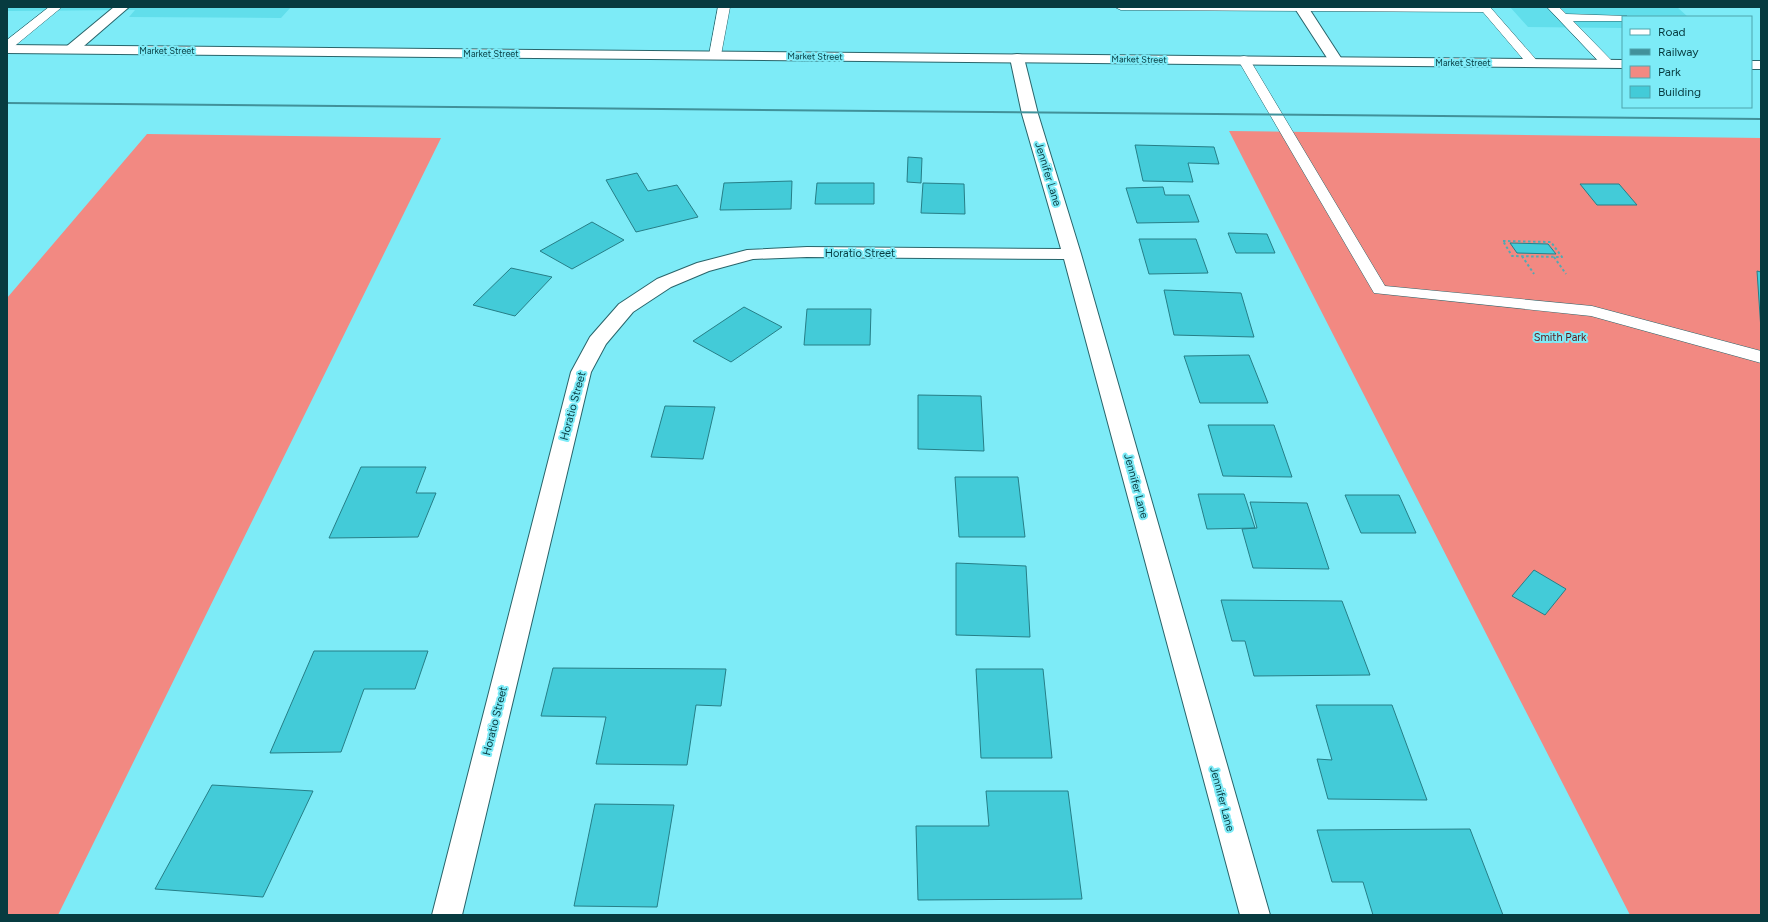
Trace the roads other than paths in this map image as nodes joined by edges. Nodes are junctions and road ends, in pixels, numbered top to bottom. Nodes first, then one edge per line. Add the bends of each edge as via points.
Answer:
1 (56, 7) edge
2 (122, 7) edge
3 (724, 7) edge
4 (1121, 7) edge
5 (1553, 7) edge
6 (1301, 8) edge
7 (1367, 8) edge
8 (1563, 17) junction
9 (1622, 18) edge
10 (7, 46) edge
11 (7, 49) edge
12 (72, 50) junction
13 (715, 55) junction
14 (1017, 58) junction
15 (1244, 60) junction
16 (1336, 62) junction
17 (1533, 63) junction
18 (1608, 64) junction
19 (1622, 64) edge
20 (1072, 254) junction
21 (1761, 357) edge
22 (447, 915) edge
23 (1254, 915) edge

1 - 10 lane
2 - 12 street
3 - 13 lane
4 - 6 lane
5 - 8 lane
6 - 7 lane
6 - 16 street
7 - 17 lane via 1486,9
8 - 9 lane
8 - 18 lane
11 - 12 street, Market Street
12 - 13 street, Market Street
13 - 14 street, Market Street
14 - 15 street, Market Street
14 - 20 street, Jennifer Lane via 1030,114
15 - 16 street, Market Street
15 - 21 lane via 1380,290 1592,311
16 - 17 street, Market Street
17 - 18 street, Market Street
18 - 19 street, Market Street
20 - 22 street, Horatio Street via 753,254 703,267 664,283 626,308 597,341 581,372
20 - 23 street, Jennifer Lane

